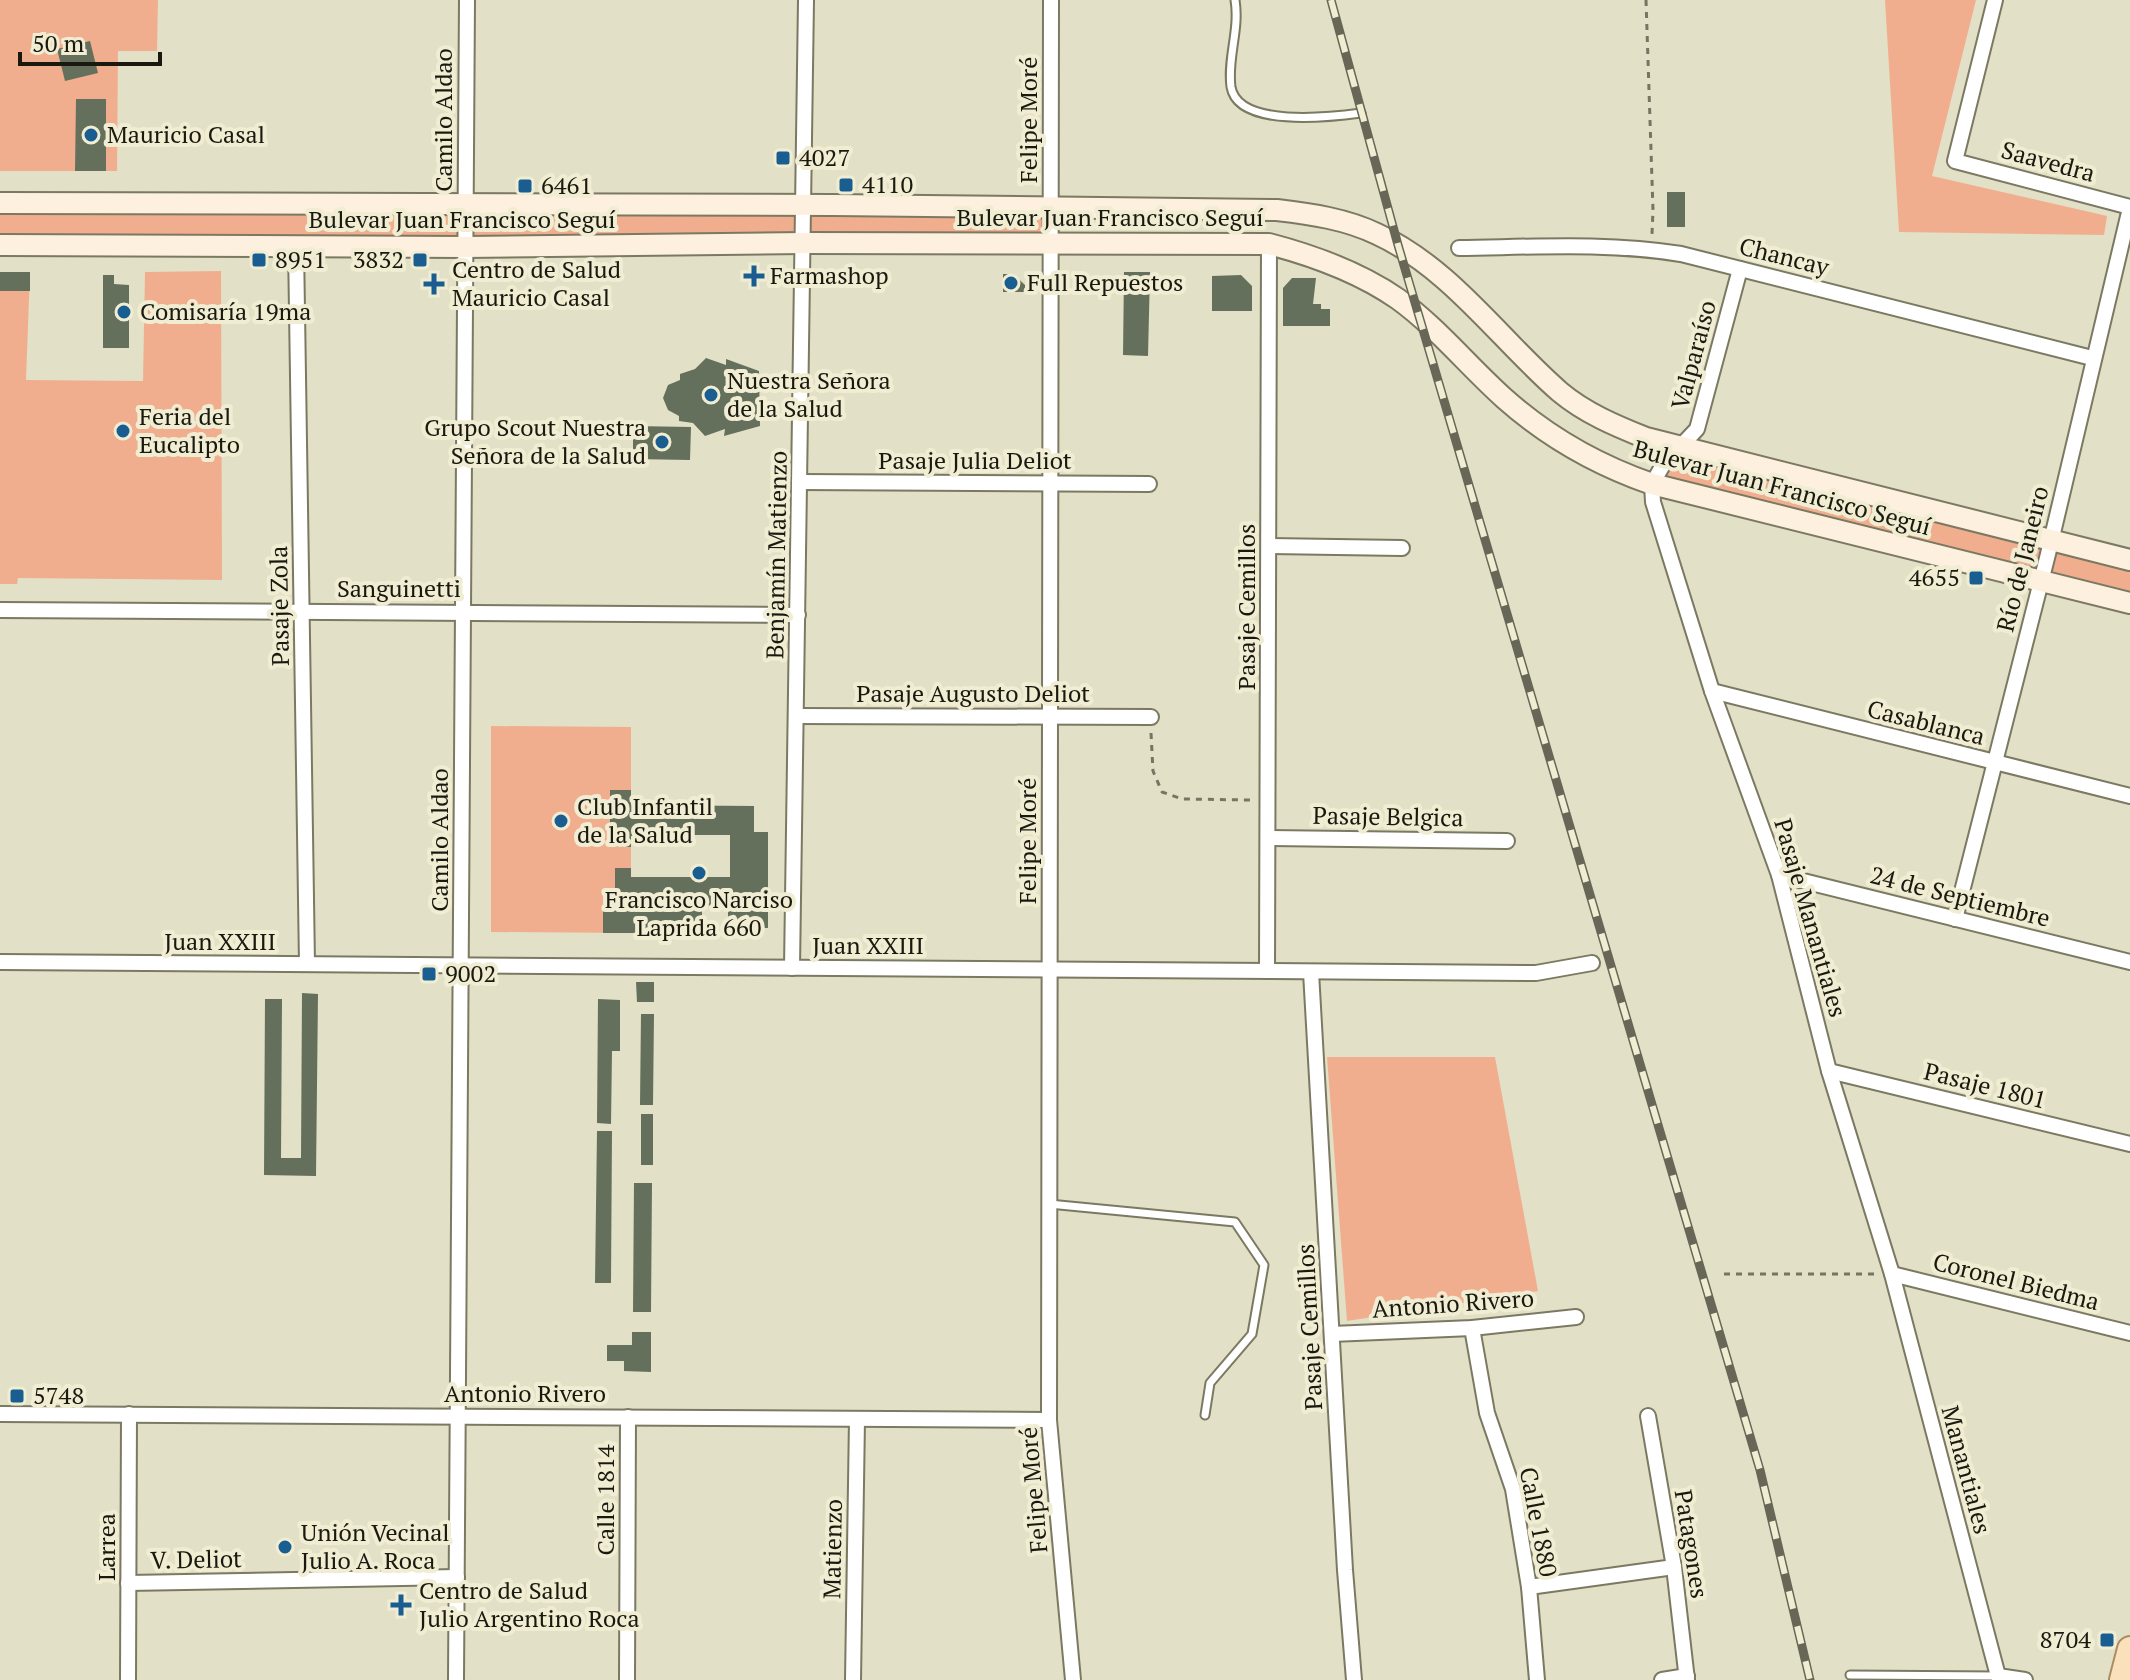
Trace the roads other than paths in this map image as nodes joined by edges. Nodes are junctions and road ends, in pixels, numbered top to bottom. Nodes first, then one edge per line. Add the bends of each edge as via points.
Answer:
1 (467, 0) edge
2 (806, 0) edge
3 (1051, 0) edge
4 (1235, 0) edge
5 (1995, 0) edge
6 (1361, 113) dead end
7 (0, 203) edge
8 (466, 204) junction
9 (805, 205) junction
10 (1050, 207) junction
11 (2130, 207) edge
12 (804, 243) junction
13 (1050, 243) junction
14 (1269, 244) junction
15 (0, 245) edge
16 (296, 246) junction
17 (466, 247) junction
18 (1459, 248) dead end
19 (1740, 269) junction
20 (2092, 358) junction
21 (1681, 448) junction
22 (800, 482) junction
23 (1050, 483) junction
24 (1149, 484) dead end
25 (1652, 484) junction
26 (2051, 540) junction
27 (1270, 546) junction
28 (1402, 548) dead end
29 (2130, 560) edge
30 (2041, 581) junction
31 (2130, 603) edge
32 (0, 610) edge
33 (302, 611) junction
34 (463, 611) junction
35 (798, 615) junction
36 (1712, 691) junction
37 (796, 716) junction
38 (1050, 716) junction
39 (1151, 717) road end
40 (1995, 762) junction
41 (2130, 796) edge
42 (1268, 838) junction
43 (1507, 841) dead end
44 (1779, 875) junction
45 (1955, 919) junction
46 (0, 962) edge
47 (2130, 962) edge
48 (1592, 963) dead end
49 (307, 964) junction
50 (461, 965) junction
51 (792, 968) junction
52 (1050, 970) junction
53 (1267, 971) junction
54 (1311, 972) junction
55 (1829, 1071) junction
56 (2130, 1144) edge
57 (1049, 1204) junction
58 (1892, 1274) junction
59 (1576, 1317) dead end
60 (1472, 1328) junction
61 (2130, 1333) edge
62 (1332, 1334) junction
63 (0, 1414) edge
64 (129, 1414) junction
65 (1205, 1415) dead end
66 (458, 1416) junction
67 (1648, 1416) dead end
68 (628, 1417) junction
69 (857, 1419) junction
70 (1049, 1420) junction
71 (1674, 1567) junction
72 (457, 1577) junction
73 (128, 1583) junction
74 (1529, 1587) junction
75 (2130, 1649) edge
76 (1850, 1675) dead end
77 (1998, 1676) junction
78 (1687, 1678) edge
79 (128, 1680) edge
80 (456, 1680) edge
81 (627, 1680) edge
82 (853, 1680) edge
83 (1073, 1680) edge
84 (1354, 1680) edge
85 (1537, 1680) edge
86 (1662, 1680) edge
87 (2025, 1680) edge
88 (2122, 1680) edge

1 - 8 street, Camilo Aldao
2 - 9 street, Benjamín Matienzo
3 - 10 street, Felipe Moré
4 - 6 lane via 1231,87 1247,109 1319,118
5 - 11 street, Saavedra via 1955,161
7 - 8 main road, Bulevar Juan Francisco Seguí
8 - 9 main road, Bulevar Juan Francisco Seguí
8 - 17 street, Camilo Aldao
9 - 10 main road, Bulevar Juan Francisco Seguí
9 - 12 street, Benjamín Matienzo
10 - 13 street, Felipe Moré
10 - 21 main road, Bulevar Juan Francisco Seguí via 1277,210 1322,216 1376,233 1432,270 1563,395 1610,423
11 - 20 street, Río de Janeiro
12 - 13 main road, Bulevar Juan Francisco Seguí
12 - 17 main road, Bulevar Juan Francisco Seguí
12 - 22 street, Benjamín Matienzo
13 - 14 main road, Bulevar Juan Francisco Seguí
13 - 23 street, Felipe Moré
14 - 25 main road, Bulevar Juan Francisco Seguí via 1337,265 1380,288 1560,442
14 - 27 street, Pasaje Cemillos
15 - 16 main road, Bulevar Juan Francisco Seguí
16 - 17 main road, Bulevar Juan Francisco Seguí
16 - 33 street, Pasaje Zola
17 - 34 street, Camilo Aldao
18 - 19 street, Chancay via 1646,249
19 - 20 street, Chancay
19 - 21 street, Valparaíso via 1697,429
20 - 26 street, Río de Janeiro
21 - 25 street, Valparaíso
21 - 26 main road, Bulevar Juan Francisco Seguí
22 - 23 street, Pasaje Julia Deliot
22 - 35 street, Benjamín Matienzo
23 - 24 street, Pasaje Julia Deliot
23 - 38 street, Felipe Moré
25 - 30 main road, Bulevar Juan Francisco Seguí
25 - 36 street, Pasaje Manantiales via 1653,502
26 - 29 main road, Bulevar Juan Francisco Seguí
26 - 30 street, Río de Janeiro
27 - 28 street
27 - 42 street, Pasaje Cemillos
30 - 31 main road, Bulevar Juan Francisco Seguí
30 - 40 street, Río de Janeiro
32 - 33 street, Sanguinetti
33 - 34 street, Sanguinetti
33 - 49 street, Pasaje Zola
34 - 35 street, Sanguinetti
34 - 50 street, Camilo Aldao
35 - 37 street, Benjamín Matienzo
36 - 40 street, Casablanca
36 - 44 street, Pasaje Manantiales
37 - 38 street, Pasaje Augusto Deliot
37 - 51 street, Benjamín Matienzo
38 - 39 street, Pasaje Augusto Deliot
38 - 52 street, Felipe Moré
40 - 41 street, Casablanca
40 - 45 street, Río de Janeiro
42 - 43 street, Pasaje Belgica
42 - 53 street, Pasaje Cemillos
44 - 45 street, 24 de Septiembre
44 - 55 street, Pasaje Manantiales
45 - 47 street, 24 de Septiembre
46 - 49 street, Juan XXIII
48 - 54 street, Juan XXIII via 1536,973
49 - 50 street, Juan XXIII
50 - 51 street, Juan XXIII
50 - 66 street, Camilo Aldao
51 - 52 street, Juan XXIII
52 - 53 street, Juan XXIII
52 - 57 street, Felipe Moré
53 - 54 street, Juan XXIII
54 - 62 street, Pasaje Cemillos
55 - 56 street, Pasaje 1801
55 - 58 street, Pasaje Manantiales
57 - 65 lane via 1235,1222 1264,1265 1252,1334 1210,1383
57 - 70 street, Felipe Moré
58 - 61 street, Coronel Biedma
58 - 77 street, Manantiales
59 - 60 street, Antonio Rivero
60 - 62 street, Antonio Rivero
60 - 74 street, Calle 1880 via 1487,1413 1513,1489
62 - 84 street, Pasaje Cemillos
63 - 64 street, Antonio Rivero
64 - 66 street, Antonio Rivero
64 - 73 street, Larrea
66 - 68 street, Antonio Rivero
66 - 72 street, Camilo Aldao
67 - 71 street, Patagones
68 - 69 street, Antonio Rivero
68 - 81 street, Calle 1814
69 - 70 street, Antonio Rivero
69 - 82 street, Matienzo
70 - 83 street, Felipe Moré
71 - 74 street
71 - 78 street, Patagones
72 - 73 street, V. Deliot
72 - 80 street, Camilo Aldao
73 - 79 street, Larrea
74 - 85 street, Calle 1880
75 - 88 main road
76 - 77 lane
77 - 87 street
78 - 86 street

